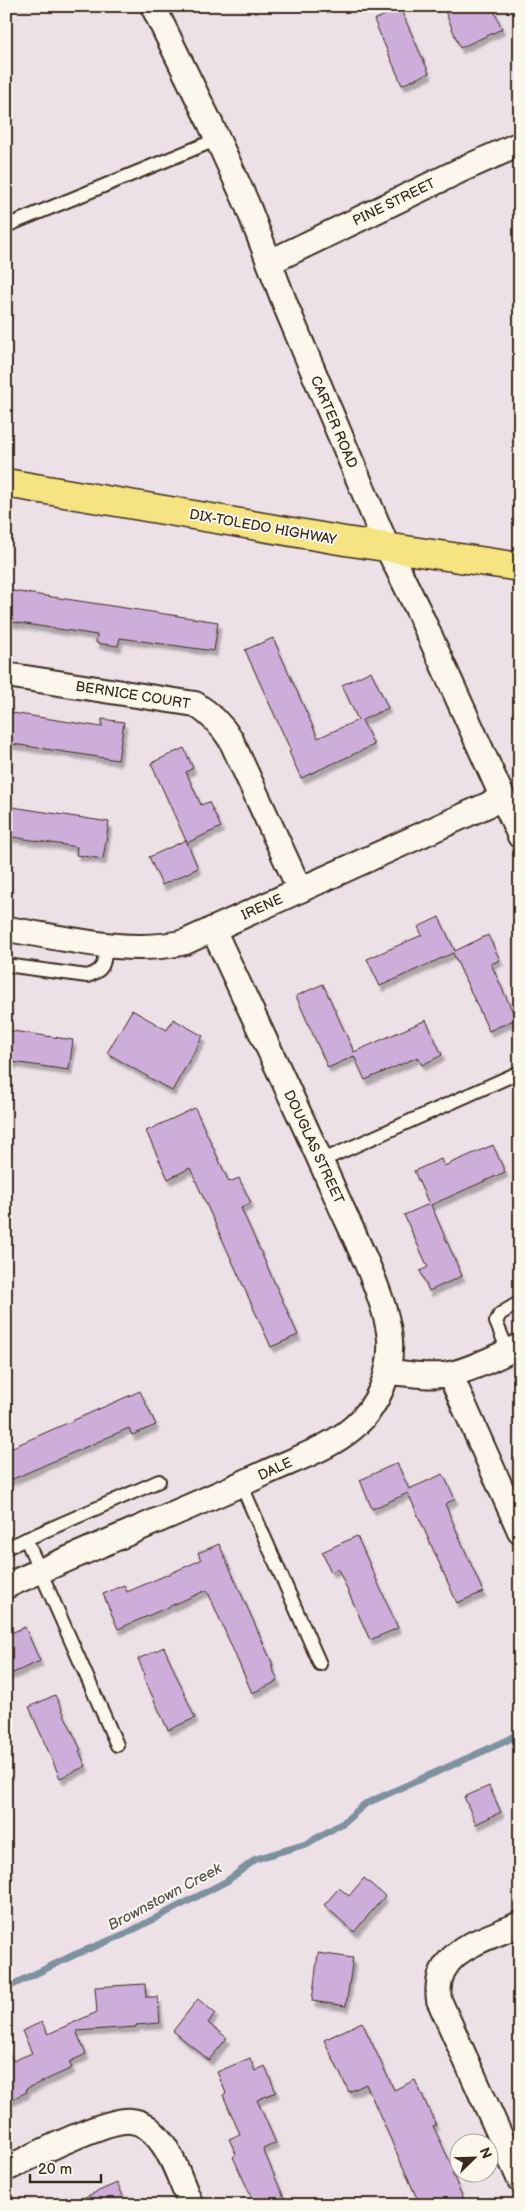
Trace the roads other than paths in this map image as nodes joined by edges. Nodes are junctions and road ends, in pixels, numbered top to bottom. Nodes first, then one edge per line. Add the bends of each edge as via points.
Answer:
1 (153, 6) edge
2 (218, 139) junction
3 (520, 144) edge
4 (6, 226) edge
5 (270, 262) junction
6 (6, 483) edge
7 (387, 547) junction
8 (520, 567) edge
9 (6, 675) edge
10 (503, 798) junction
11 (520, 836) edge
12 (300, 890) junction
13 (6, 929) edge
14 (213, 929) junction
15 (106, 944) junction
16 (6, 966) edge
17 (520, 1072) edge
18 (321, 1161) junction
19 (520, 1302) edge
20 (514, 1349) edge
21 (387, 1372) junction
22 (450, 1374) junction
23 (159, 1481) dead end
24 (241, 1484) junction
25 (520, 1531) edge
26 (26, 1539) junction
27 (6, 1548) edge
28 (41, 1571) junction
29 (6, 1586) edge
30 (320, 1664) dead end
31 (117, 1745) dead end
32 (520, 1924) edge
33 (6, 2169) edge
34 (520, 2180) edge
35 (191, 2205) edge

1 - 2 street, CARTER ROAD
2 - 4 lane
2 - 5 street, CARTER ROAD
3 - 5 street, PINE STREET
5 - 7 street, CARTER ROAD
6 - 7 main road, DIX-TOLEDO HIGHWAY
7 - 8 main road, DIX-TOLEDO HIGHWAY
7 - 10 street, CARTER ROAD
9 - 12 street, BERNICE COURT via 195,704 209,713 231,740
10 - 11 street, CARTER ROAD
10 - 12 street, IRENE
12 - 14 street, IRENE
13 - 15 street, IRENE
14 - 15 street, IRENE via 169,946 153,948
14 - 18 street, DOUGLAS STREET
15 - 16 lane via 104,964 98,973 87,976
17 - 18 lane
18 - 21 street, DOUGLAS STREET via 382,1308 390,1337
19 - 20 lane via 500,1314 496,1322
20 - 22 street
21 - 22 street
21 - 24 street, DALE via 380,1394 353,1428 331,1442
22 - 25 street
23 - 26 lane
24 - 28 street, DALE
24 - 30 lane
26 - 27 lane
26 - 28 lane
28 - 29 street, DALE
28 - 31 lane
32 - 34 street via 462,1950 448,1960 438,1987 440,2000
33 - 35 street via 107,2125 130,2120 141,2123 161,2140

